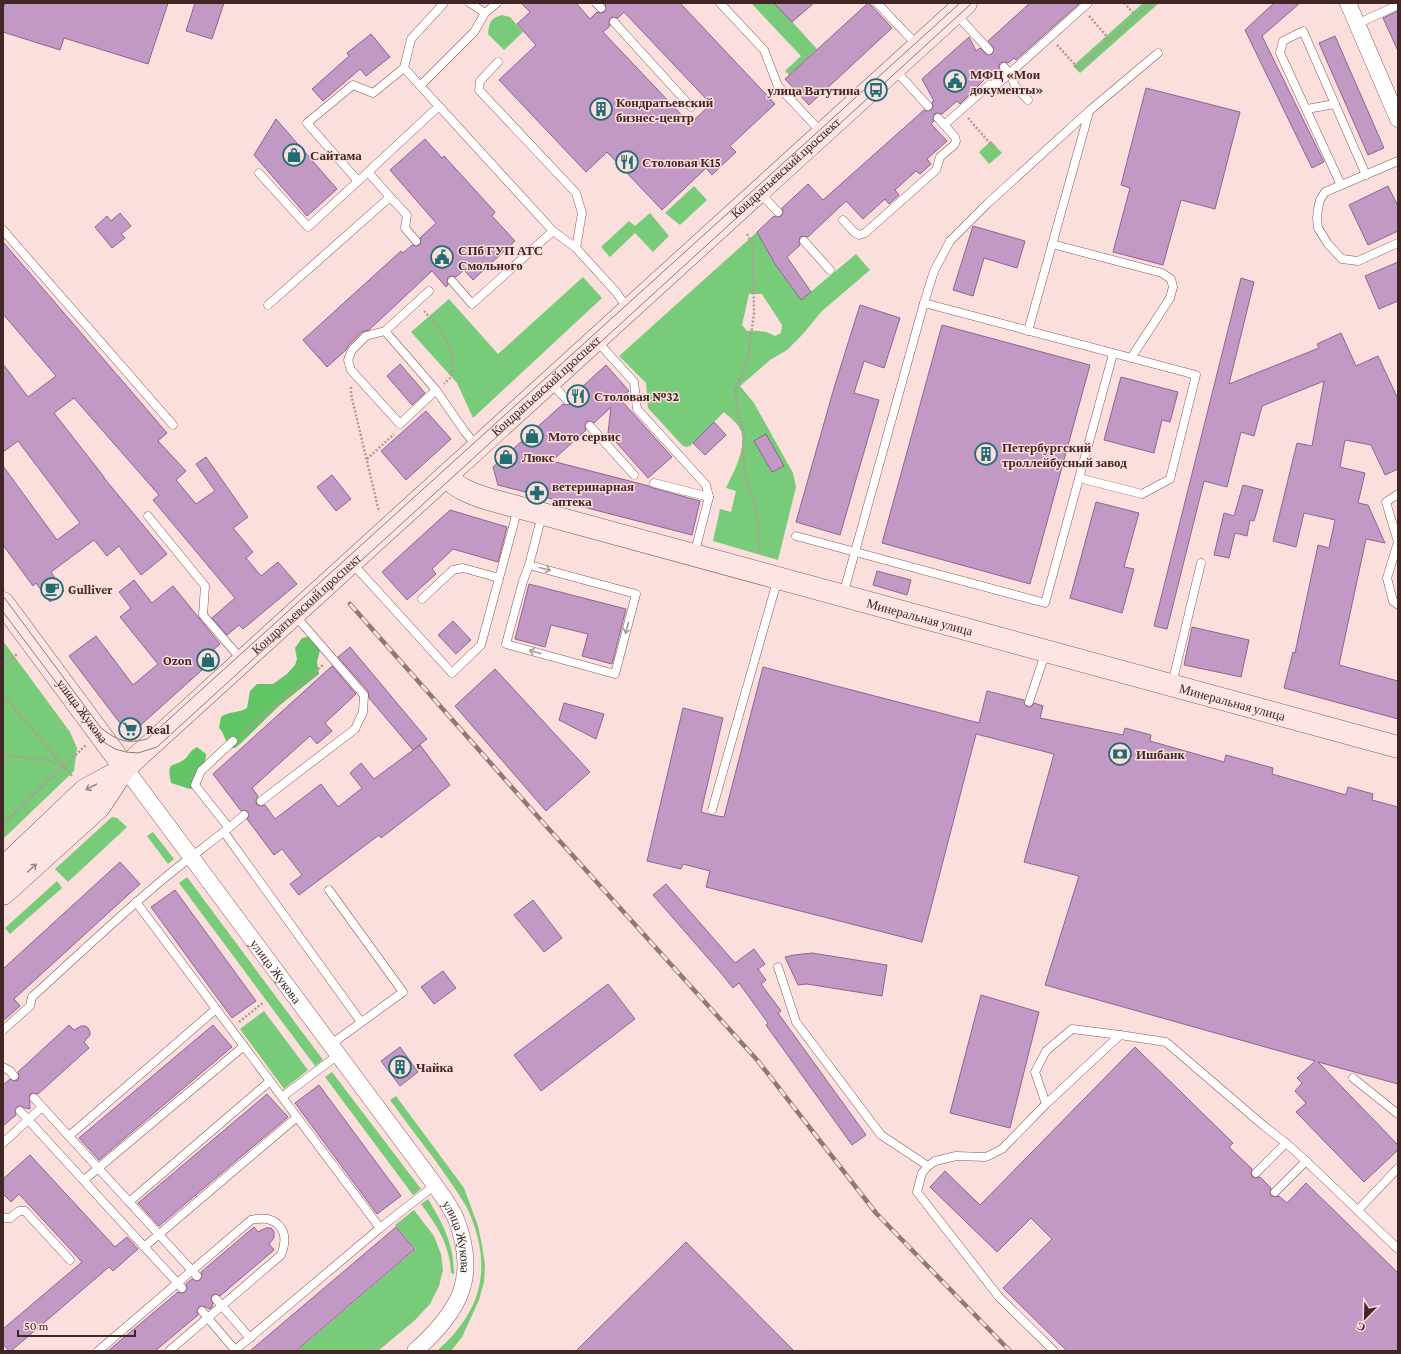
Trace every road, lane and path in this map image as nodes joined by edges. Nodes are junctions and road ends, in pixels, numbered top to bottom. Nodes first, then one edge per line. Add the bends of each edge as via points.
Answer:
1 (444, 3) edge
2 (470, 3) edge
3 (497, 3) edge
4 (720, 3) edge
5 (877, 3) edge
6 (1124, 3) edge
7 (1151, 3) edge
8 (1348, 3) edge
9 (1398, 5) edge
10 (1085, 6) edge
11 (961, 8) edge
12 (485, 13) junction
13 (1136, 16) junction
14 (614, 22) dead end
15 (1357, 24) junction
16 (1049, 38) junction
17 (1110, 40) junction
18 (918, 47) junction
19 (989, 50) dead end
20 (1158, 52) dead end
21 (498, 62) dead end
22 (404, 68) junction
23 (894, 69) junction
24 (1007, 70) junction
25 (420, 85) junction
26 (1028, 100) dead end
27 (1335, 104) junction
28 (439, 106) junction
29 (928, 106) dead end
30 (691, 107) dead end
31 (1307, 109) junction
32 (961, 110) junction
33 (1089, 111) junction
34 (938, 118) dead end
35 (1398, 119) edge
36 (944, 125) junction
37 (822, 133) junction
38 (994, 148) dead end
39 (1398, 161) edge
40 (368, 172) junction
41 (259, 173) dead end
42 (1366, 175) junction
43 (358, 181) junction
44 (1341, 185) junction
45 (758, 191) junction
46 (390, 197) junction
47 (778, 212) dead end
48 (843, 220) dead end
49 (3, 230) edge
50 (553, 231) junction
51 (747, 234) dead end
52 (416, 242) dead end
53 (804, 242) dead end
54 (1398, 243) edge
55 (1052, 244) junction
56 (576, 248) junction
57 (830, 270) dead end
58 (452, 281) dead end
59 (429, 291) dead end
60 (924, 303) junction
61 (268, 305) dead end
62 (629, 309) junction
63 (434, 322) dead end
64 (385, 331) junction
65 (1028, 331) junction
66 (595, 340) junction
67 (1113, 354) junction
68 (1131, 358) junction
69 (351, 370) junction
70 (451, 377) dead end
71 (550, 381) junction
72 (436, 390) junction
73 (567, 400) dead end
74 (400, 424) junction
75 (173, 425) dead end
76 (590, 426) dead end
77 (478, 446) junction
78 (367, 460) junction
79 (634, 474) dead end
80 (446, 476) junction
81 (1079, 478) junction
82 (654, 483) dead end
83 (1398, 494) edge
84 (709, 497) junction
85 (518, 507) junction
86 (379, 512) dead end
87 (542, 514) junction
88 (148, 516) dead end
89 (796, 536) dead end
90 (855, 552) junction
91 (694, 555) junction
92 (759, 560) dead end
93 (351, 562) junction
94 (1201, 563) dead end
95 (529, 565) junction
96 (499, 578) junction
97 (778, 578) junction
98 (843, 596) junction
99 (422, 599) dead end
100 (3, 603) edge
101 (1398, 605) edge
102 (293, 614) junction
103 (1046, 651) junction
104 (17, 654) dead end
105 (331, 658) junction
106 (242, 661) junction
107 (3, 666) edge
108 (1172, 685) junction
109 (3, 695) edge
110 (1029, 702) dead end
111 (233, 741) joint
112 (86, 745) dead end
113 (1398, 747) edge
114 (3, 755) edge
115 (64, 766) junction
116 (125, 768) junction
117 (75, 780) dead end
118 (261, 801) dead end
119 (712, 810) dead end
120 (244, 815) dead end
121 (3, 824) edge
122 (227, 830) junction
123 (190, 857) junction
124 (3, 868) edge
125 (329, 890) dead end
126 (3, 894) edge
127 (136, 902) junction
128 (778, 967) dead end
129 (264, 1002) dead end
130 (216, 1009) junction
131 (361, 1022) junction
132 (231, 1028) junction
133 (3, 1030) edge
134 (1120, 1035) junction
135 (244, 1046) junction
136 (334, 1050) junction
137 (3, 1067) edge
138 (14, 1076) dead end
139 (1353, 1078) dead end
140 (270, 1081) junction
141 (282, 1097) junction
142 (34, 1098) dead end
143 (1046, 1104) junction
144 (42, 1107) junction
145 (20, 1111) dead end
146 (1398, 1114) edge
147 (297, 1117) junction
148 (29, 1120) junction
149 (69, 1136) junction
150 (3, 1143) edge
151 (1286, 1143) junction
152 (1306, 1161) junction
153 (928, 1166) junction
154 (98, 1168) junction
155 (1398, 1168) edge
156 (1256, 1173) dead end
157 (84, 1180) junction
158 (435, 1185) junction
159 (1275, 1192) dead end
160 (129, 1202) junction
161 (1358, 1210) junction
162 (3, 1217) edge
163 (380, 1228) junction
164 (159, 1234) junction
165 (144, 1247) junction
166 (1398, 1249) edge
167 (70, 1260) dead end
168 (194, 1273) junction
169 (179, 1286) junction
170 (219, 1302) junction
171 (202, 1311) dead end
172 (207, 1318) junction
173 (250, 1338) junction
174 (98, 1351) edge
175 (169, 1351) edge
176 (234, 1351) edge
177 (415, 1351) edge
178 (1054, 1351) edge

1 - 22 lane via 411,39
2 - 12 lane
3 - 12 lane
4 - 37 lane via 764,50 778,86
5 - 18 lane
6 - 13 path
7 - 13 path
8 - 15 street
9 - 15 lane
10 - 16 lane
10 - 17 path
11 - 18 main road, Кондратьевский проспект
11 - 19 lane
12 - 25 lane via 474,32
13 - 17 path
14 - 30 lane
15 - 35 street
16 - 17 path via 1078,68
16 - 24 lane
18 - 23 main road, Кондратьевский проспект
20 - 33 lane
21 - 56 lane via 480,81 479,90 576,193 582,213
22 - 25 lane
22 - 43 lane via 373,93 353,84 307,122
23 - 29 lane
23 - 37 main road, Кондратьевский проспект
24 - 26 lane via 1015,86
24 - 32 lane via 999,83 989,85
25 - 28 lane
27 - 31 lane
27 - 31 lane via 1303,30 1283,41 1280,53
27 - 42 lane
28 - 40 lane
28 - 50 lane
31 - 44 lane
32 - 36 lane
32 - 38 path
33 - 55 lane
33 - 60 lane via 950,241 934,272
34 - 36 lane
36 - 48 lane via 955,136 956,141 940,157 936,170 865,233 859,235
37 - 45 main road, Кондратьевский проспект
39 - 42 lane
40 - 43 lane
40 - 46 lane
41 - 43 lane via 308,227
42 - 44 lane
44 - 54 lane via 1325,192 1320,200 1317,218 1318,228 1342,259 1358,260
45 - 47 lane
45 - 62 main road, Кондратьевский проспект
46 - 52 lane via 407,215 405,228
46 - 61 lane
49 - 75 lane
50 - 56 lane
50 - 58 lane via 472,304
51 - 92 path via 753,246 754,313 748,358 734,391 744,432 746,479 758,524
53 - 57 lane
55 - 65 lane
55 - 68 lane via 1162,273 1171,279 1173,287 1170,298
56 - 62 lane
59 - 64 lane
60 - 65 lane
60 - 90 lane
62 - 66 main road, Кондратьевский проспект
63 - 70 path via 450,345 453,366
64 - 69 lane via 365,335 352,350 348,360
64 - 72 lane
65 - 67 lane
66 - 71 main road, Кондратьевский проспект
66 - 84 lane via 634,382 637,409 706,485
67 - 68 lane
67 - 81 lane
68 - 81 lane via 1196,375 1170,479 1142,494
69 - 74 lane
69 - 78 path via 352,394
71 - 73 lane
71 - 77 main road, Кондратьевский проспект
72 - 74 lane
72 - 77 lane
74 - 78 path via 398,431
76 - 79 lane
77 - 80 main road, Кондратьевский проспект
78 - 86 path
80 - 85 main road, Минеральная улица via 470,493
80 - 93 main road, Кондратьевский проспект
81 - 90 lane via 1045,603
82 - 84 lane
83 - 101 lane via 1386,502 1398,542 1387,578 1393,601
84 - 91 lane
85 - 87 main road, Минеральная улица
85 - 96 lane
87 - 91 main road, Минеральная улица
87 - 95 lane
88 - 106 lane via 205,586 203,615
89 - 90 lane
90 - 98 lane
91 - 97 main road, Минеральная улица
93 - 96 lane via 452,673 481,645
93 - 102 main road, Кондратьевский проспект
94 - 108 lane
95 -> 95 lane via 636,594 615,674 506,644
96 - 99 lane via 463,568 453,570
97 - 98 main road, Минеральная улица
97 - 119 lane
98 - 103 main road, Минеральная улица
100 - 116 main road, улица Жукова
102 - 105 lane
102 - 106 main road, Кондратьевский проспект
103 - 108 main road, Минеральная улица
103 - 110 lane
104 - 107 path
105 - 111 path
105 - 118 lane via 364,695 364,712 355,729
106 - 116 main road, Кондратьевский проспект
108 - 113 main road, Минеральная улица
109 - 115 path
111 - 122 lane via 201,771 195,784
112 - 115 path
114 - 115 path via 47,760
115 - 117 path
115 - 121 path
116 - 123 street, улица Жукова
116 -> 124 main road, Кондратьевский проспект via 84,790
126 -> 116 main road, Кондратьевский проспект via 99,807
120 - 122 lane
122 - 123 lane
122 - 131 lane
123 - 127 lane
123 - 136 street, улица Жукова
125 - 131 lane via 403,992
127 - 130 lane
127 - 133 lane via 32,997 30,1006
128 - 153 lane via 796,1022 881,1135
129 - 132 path
130 - 132 lane
130 - 149 lane
131 - 136 lane
132 - 135 lane
134 - 143 lane
134 - 143 lane via 1072,1029 1046,1051 1035,1072
134 - 151 lane via 1166,1042
135 - 140 lane
135 - 154 lane
136 - 141 lane
136 - 158 street, улица Жукова
137 - 138 lane
139 - 146 lane
140 - 141 lane
140 - 160 lane
141 - 147 lane
142 - 144 lane
143 - 153 lane via 1002,1150 986,1157 956,1156 935,1160
144 - 148 lane
144 - 149 lane
145 - 148 lane
147 - 163 lane
147 - 164 lane
148 - 150 lane
148 - 157 lane
149 - 154 lane
151 - 152 lane
151 - 156 lane
152 - 159 lane
152 - 161 lane
153 - 178 lane via 922,1173 917,1192 999,1297
154 - 157 lane
154 - 160 lane
155 - 161 lane
157 - 165 lane
158 - 163 lane
158 - 177 street, улица Жукова via 456,1218 467,1266 464,1286 451,1311 434,1334
160 - 164 lane
161 - 166 lane
162 - 167 lane via 10,1218 19,1211 25,1211
163 - 173 lane
164 - 165 lane
164 - 168 lane
165 - 169 lane
168 - 169 lane
168 - 170 lane via 251,1220 271,1220 280,1226 285,1245 281,1255
169 - 174 lane
170 - 172 lane
170 - 173 lane
171 - 172 lane
172 - 175 lane
172 - 176 lane
173 - 176 lane

